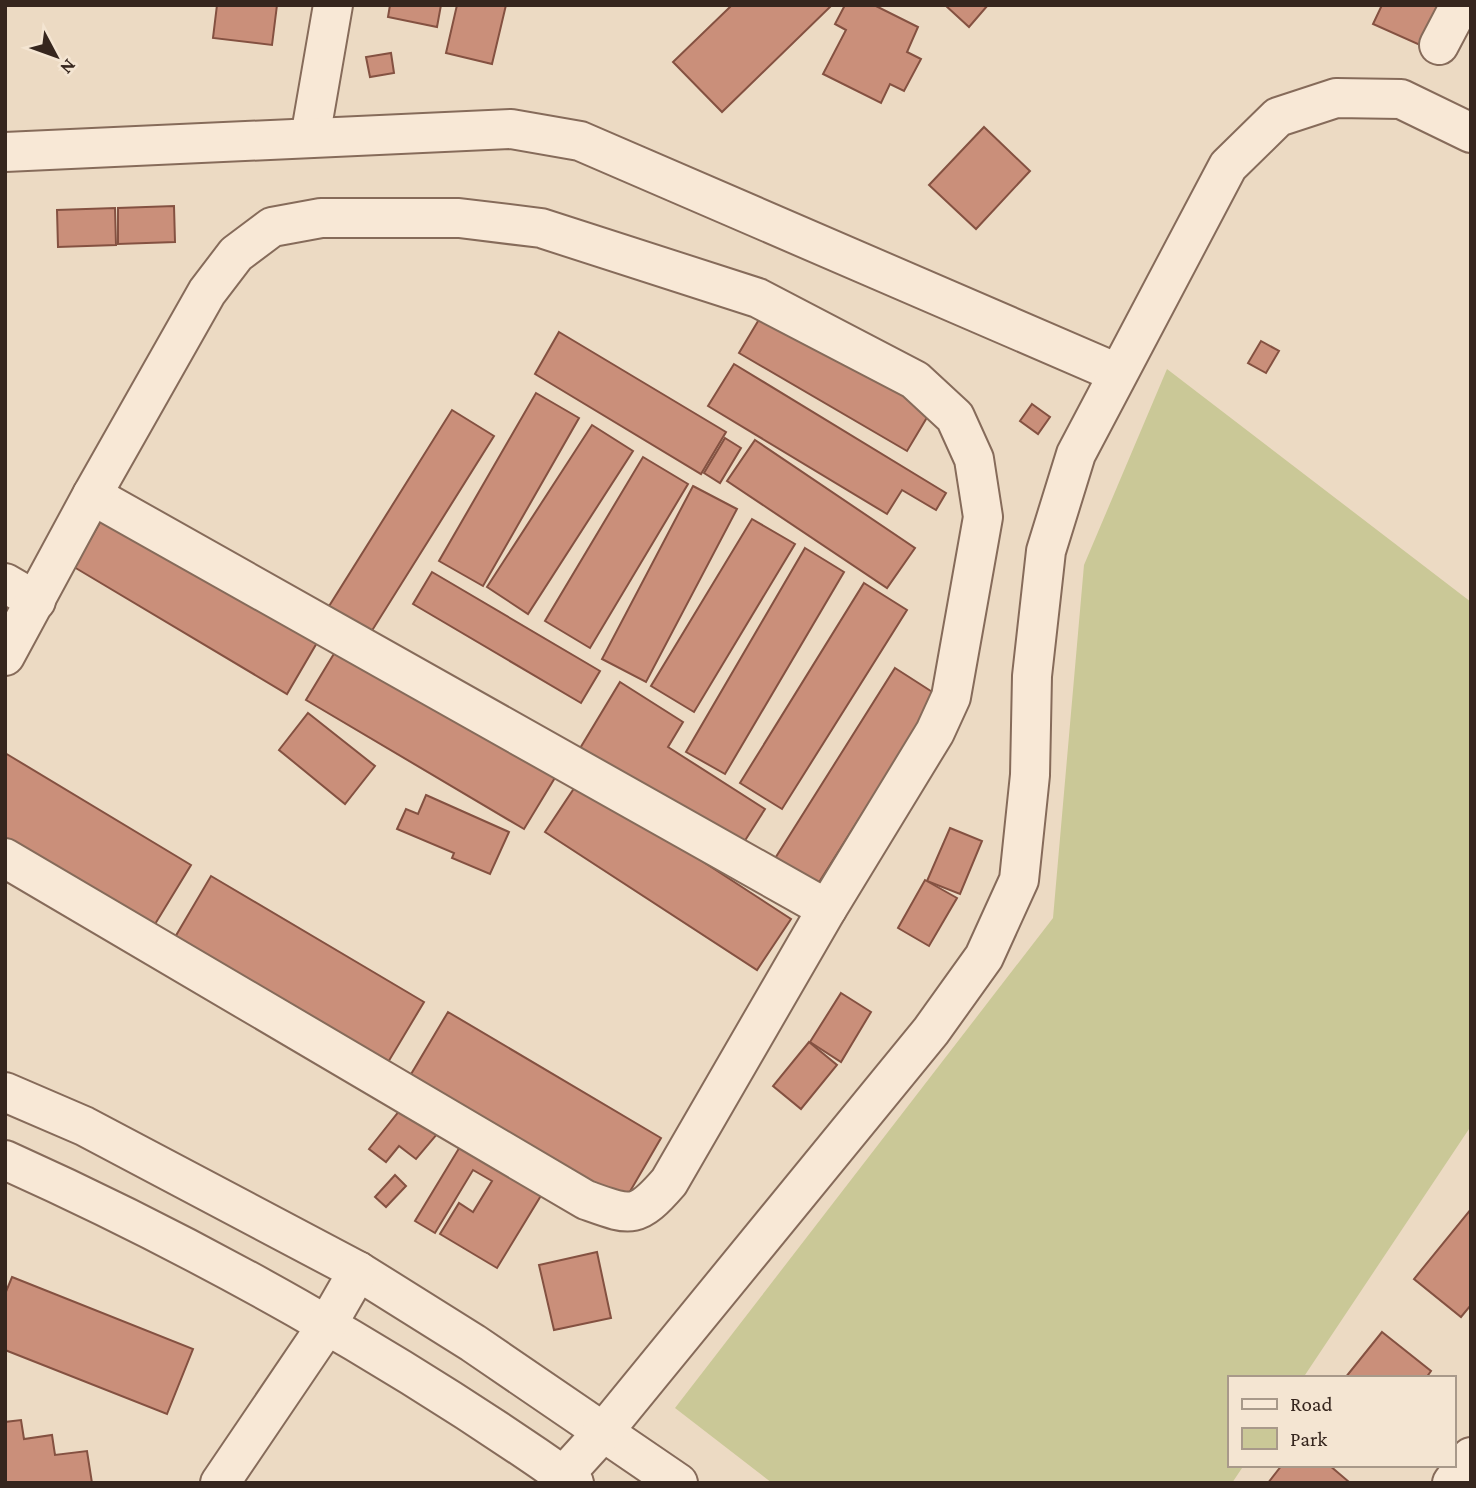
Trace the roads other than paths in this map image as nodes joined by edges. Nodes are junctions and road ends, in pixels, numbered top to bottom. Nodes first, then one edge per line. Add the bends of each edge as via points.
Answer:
1 (333, 5) edge
2 (1460, 5) edge
3 (1439, 46) dead end
4 (1471, 133) edge
5 (310, 138) junction
6 (5, 152) edge
7 (1117, 373) junction
8 (92, 495) junction
9 (21, 592) edge
10 (5, 656) edge
11 (5, 858) edge
12 (827, 909) junction
13 (5, 1092) edge
14 (5, 1160) edge
15 (358, 1271) junction
16 (327, 1325) junction
17 (604, 1431) junction
18 (1471, 1457) edge
19 (569, 1479) edge
20 (220, 1483) edge
21 (678, 1483) edge
22 (1452, 1483) edge

1 - 5 street
2 - 3 street
4 - 7 street via 1401,99 1336,99 1278,117 1228,166
5 - 6 street
5 - 7 street via 510,129 580,141
7 - 17 street via 1076,454 1046,551 1032,676 1030,775 1019,880 984,957 931,1031
8 - 9 street
8 - 12 street
8 - 12 street via 207,292 236,254 272,227 321,218 459,218 541,228 758,298 915,380 955,417 974,459 983,517 951,698
9 - 10 street
11 - 12 street via 586,1200 626,1214 648,1206 668,1182
13 - 15 street via 84,1126
14 - 16 street via 81,1194
15 - 16 street
15 - 17 street
16 - 19 street
16 - 20 street
17 - 19 street
17 - 21 street
18 - 22 street

